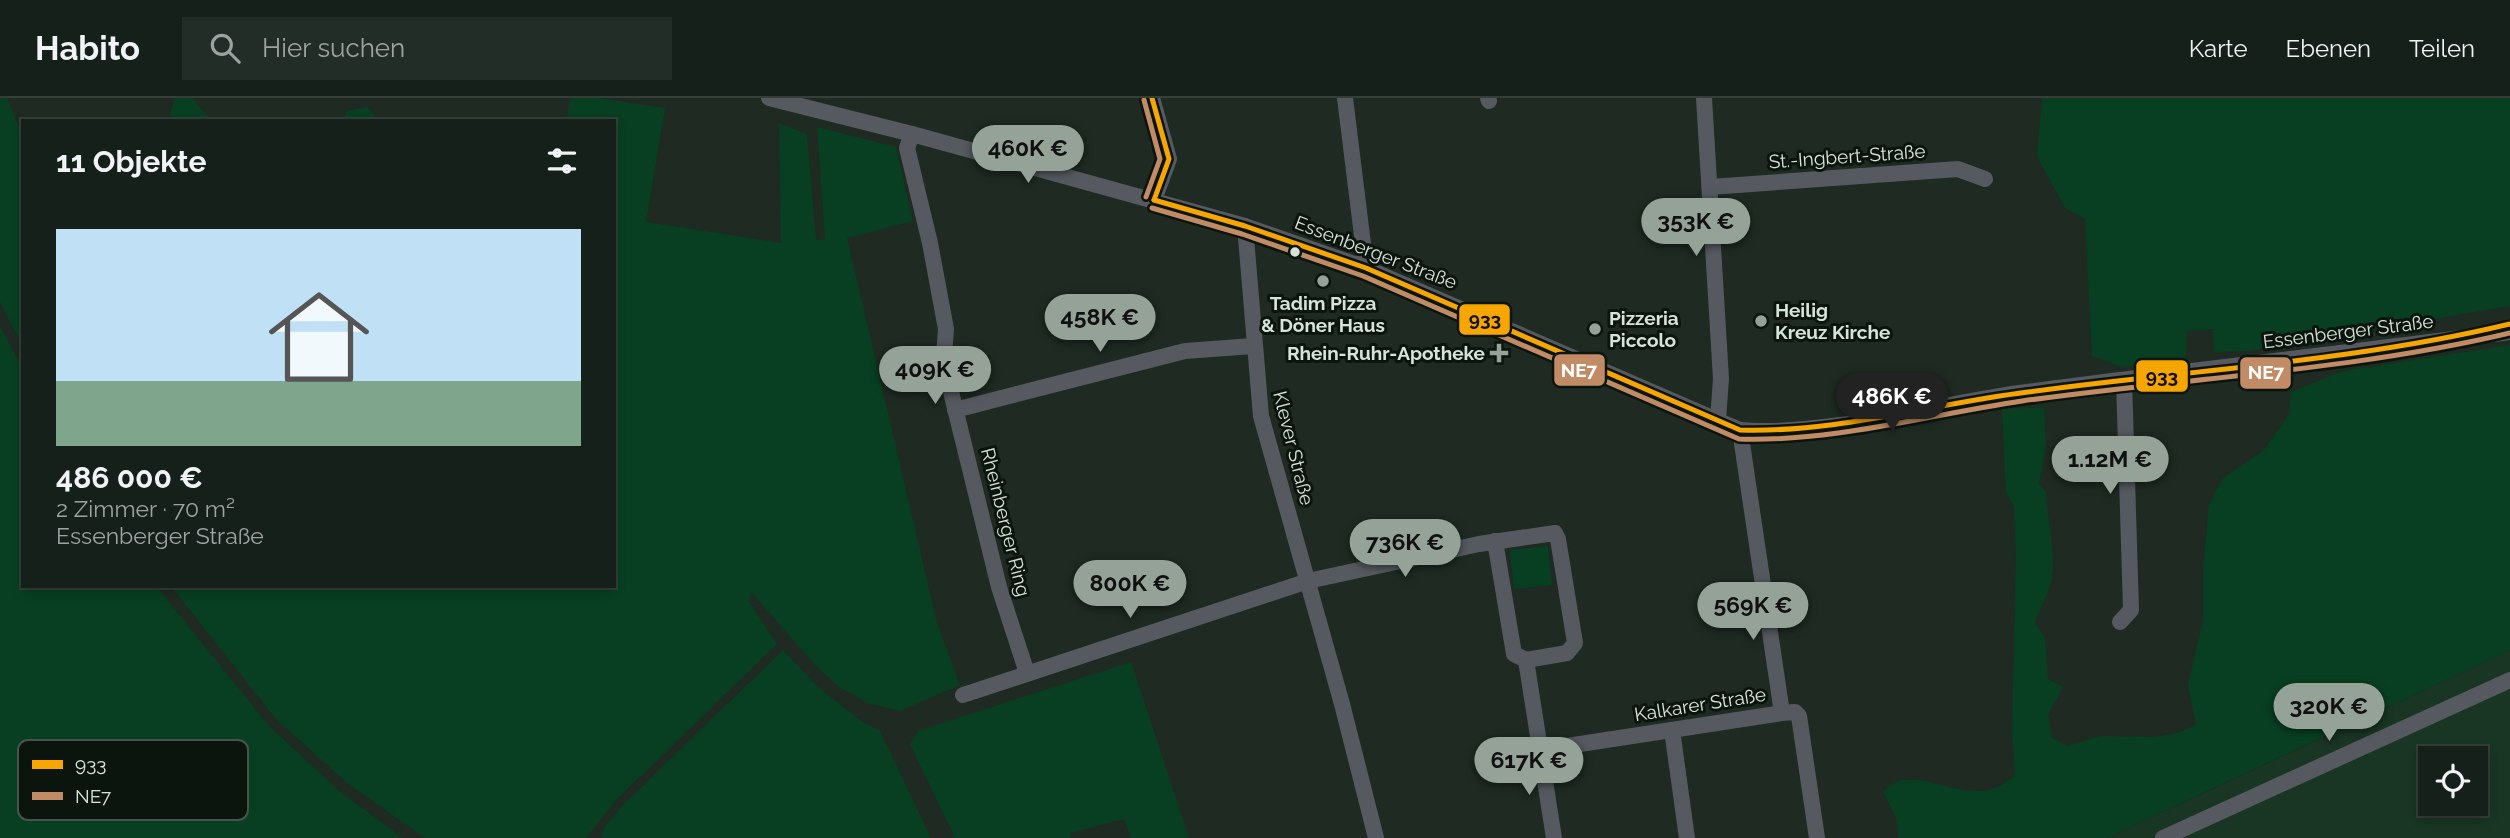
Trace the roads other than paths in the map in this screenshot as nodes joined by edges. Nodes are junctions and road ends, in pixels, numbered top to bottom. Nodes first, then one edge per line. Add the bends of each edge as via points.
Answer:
1 (1152, 98) edge
2 (1345, 98) edge
3 (1704, 98) edge
4 (778, 99) edge
5 (912, 134) junction
6 (1985, 179) dead end
7 (1710, 187) junction
8 (1154, 200) junction
9 (1245, 226) junction
10 (1366, 268) junction
11 (2510, 324) edge
12 (2510, 331) edge
13 (2452, 339) junction
14 (1253, 346) junction
15 (2124, 380) junction
16 (955, 410) junction
17 (1718, 420) junction
18 (1740, 430) junction
19 (1495, 541) junction
20 (1308, 581) junction
21 (2120, 622) dead end
22 (1526, 660) junction
23 (1027, 673) junction
24 (2510, 680) edge
25 (963, 695) dead end
26 (1782, 713) junction
27 (1672, 730) junction
28 (1541, 750) junction
29 (1813, 837) edge
30 (1376, 838) edge
31 (1554, 838) edge
32 (1686, 838) edge
33 (2163, 838) edge

1 - 8 street via 1169,159
2 - 10 street
3 - 7 street
4 - 5 street, Essenberger Straße
5 - 8 street, Essenberger Straße
5 - 16 street, Rheinberger Ring via 907,148 946,329 944,356
6 - 7 street, St.-Ingbert-Straße via 1958,169
7 - 17 street via 1721,379
8 - 9 street, Essenberger Straße
9 - 10 street, Essenberger Straße
9 - 14 street, Klever Straße
10 - 17 street, Essenberger Straße
11 - 13 street, Essenberger Straße
12 - 13 street, Essenberger Straße
13 - 15 street, Essenberger Straße
14 - 16 street via 1185,351
14 - 20 street, Klever Straße via 1264,429
15 - 18 street, Essenberger Straße via 1833,424 1764,432
15 - 21 street via 2132,610
16 - 23 street, Rheinberger Ring via 999,587
17 - 18 street, Essenberger Straße
18 - 26 street
19 - 20 street
19 - 22 street via 1514,654
19 - 22 street via 1547,532 1558,539 1575,643 1567,653
20 - 23 street
20 - 30 street, Klever Straße
22 - 28 street
23 - 25 street
24 - 33 street
26 - 27 street, Kalkarer Straße
26 - 29 street via 1799,716
27 - 28 street, Kalkarer Straße
27 - 32 street
28 - 31 street

